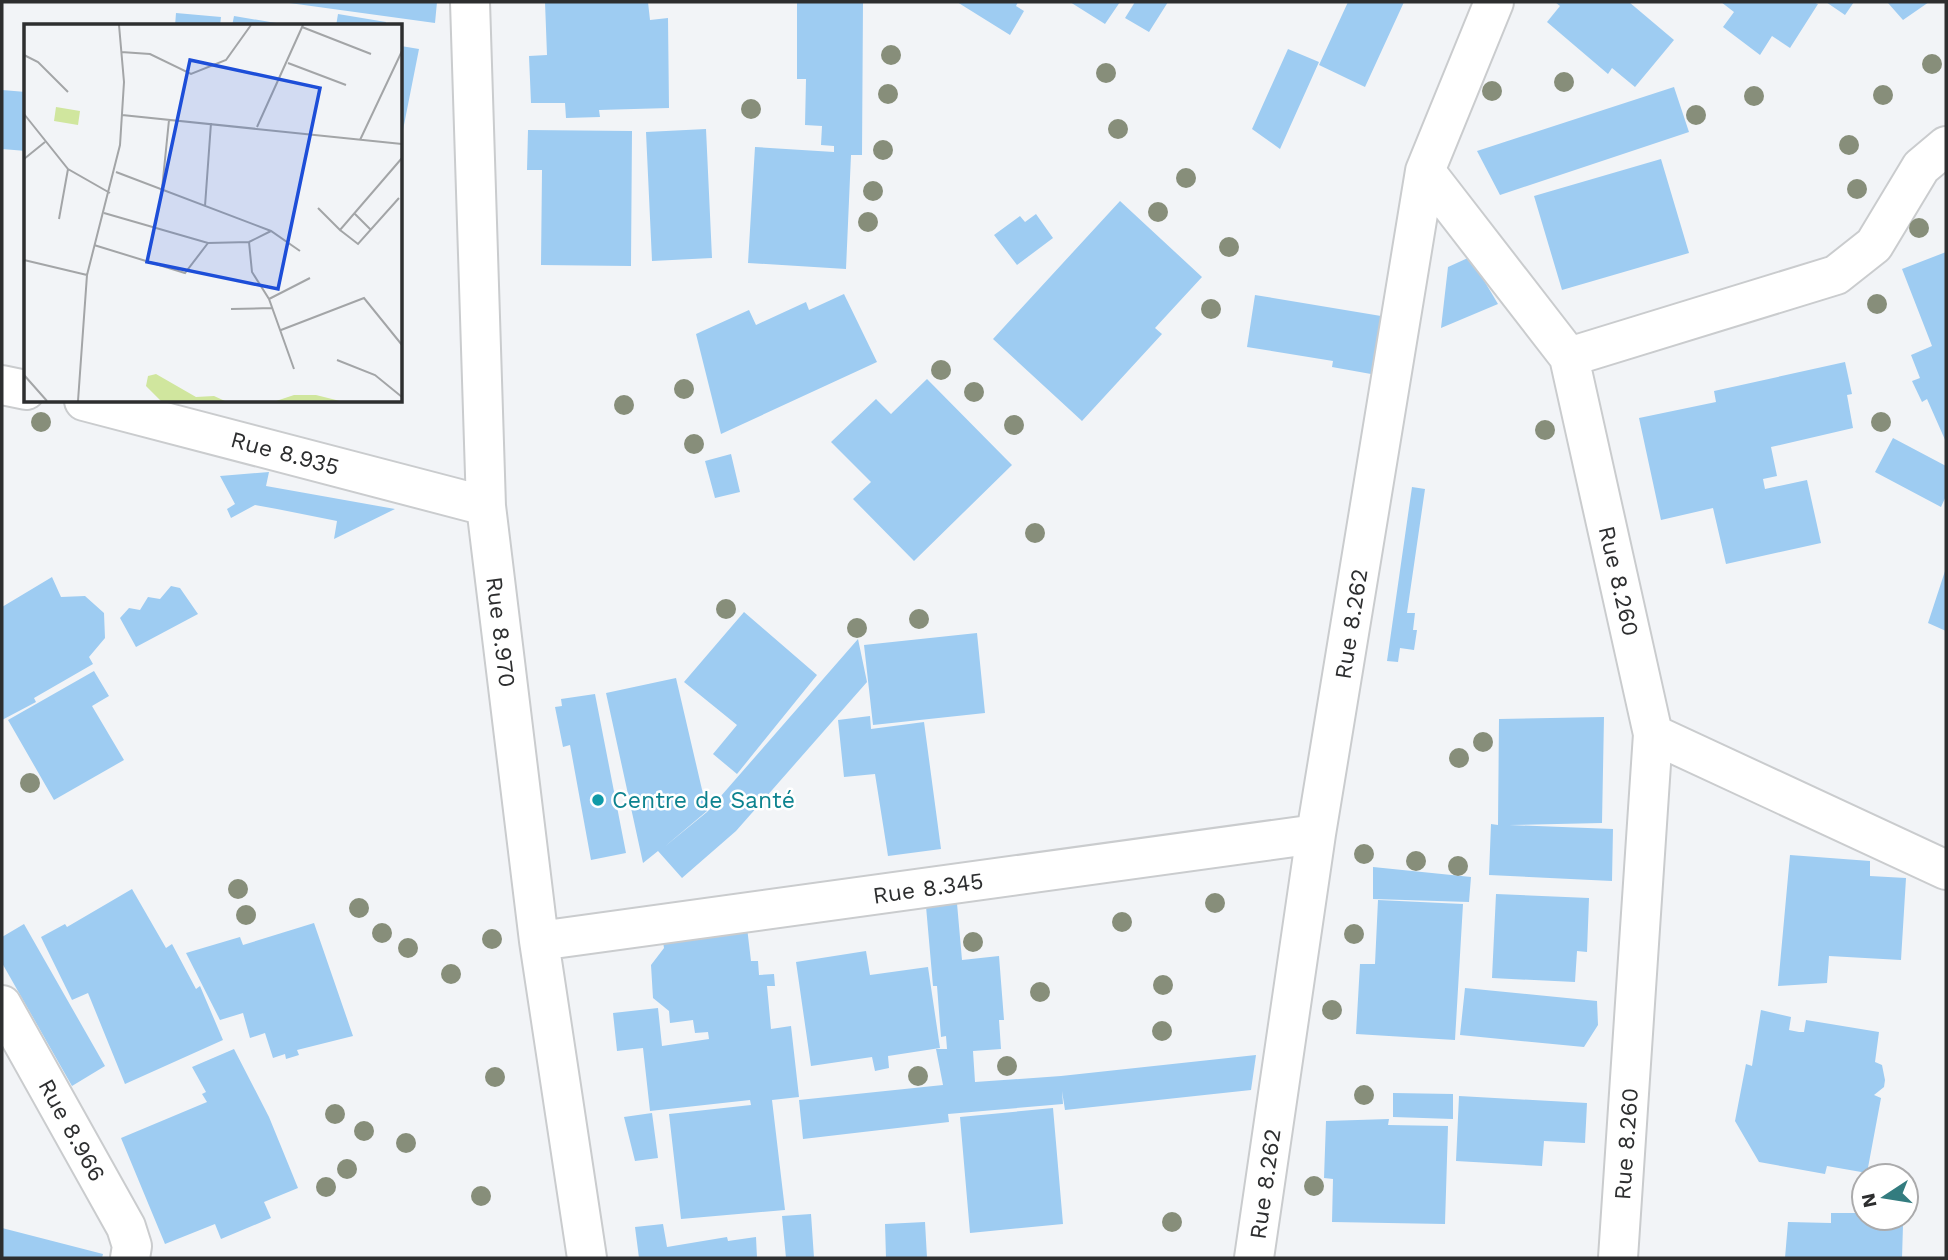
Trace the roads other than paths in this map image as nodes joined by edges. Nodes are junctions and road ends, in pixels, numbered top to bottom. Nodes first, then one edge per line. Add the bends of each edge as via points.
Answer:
1 (470, 2) edge
2 (1494, 2) edge
3 (1946, 146) edge
4 (1425, 172) junction
5 (1569, 357) junction
6 (2, 385) edge
7 (24, 390) edge
8 (88, 402) edge
9 (485, 506) junction
10 (1653, 734) junction
11 (1316, 834) junction
12 (1946, 870) edge
13 (539, 942) junction
14 (2, 1004) edge
15 (130, 1258) edge
16 (587, 1258) edge
17 (1254, 1258) edge
18 (1618, 1258) edge

1 - 9 street, Rue 8.970
2 - 4 street, Rue 8.262
3 - 5 street via 1921,167 1874,245 1836,275
4 - 5 street
4 - 11 street, Rue 8.262
5 - 10 street, Rue 8.260
6 - 7 street
8 - 9 street, Rue 8.935
9 - 13 street, Rue 8.970
10 - 12 street
10 - 18 street, Rue 8.260
11 - 13 street, Rue 8.345
11 - 17 street, Rue 8.262
13 - 16 street, Rue 8.970
14 - 15 street, Rue 8.966 via 126,1227 132,1246

